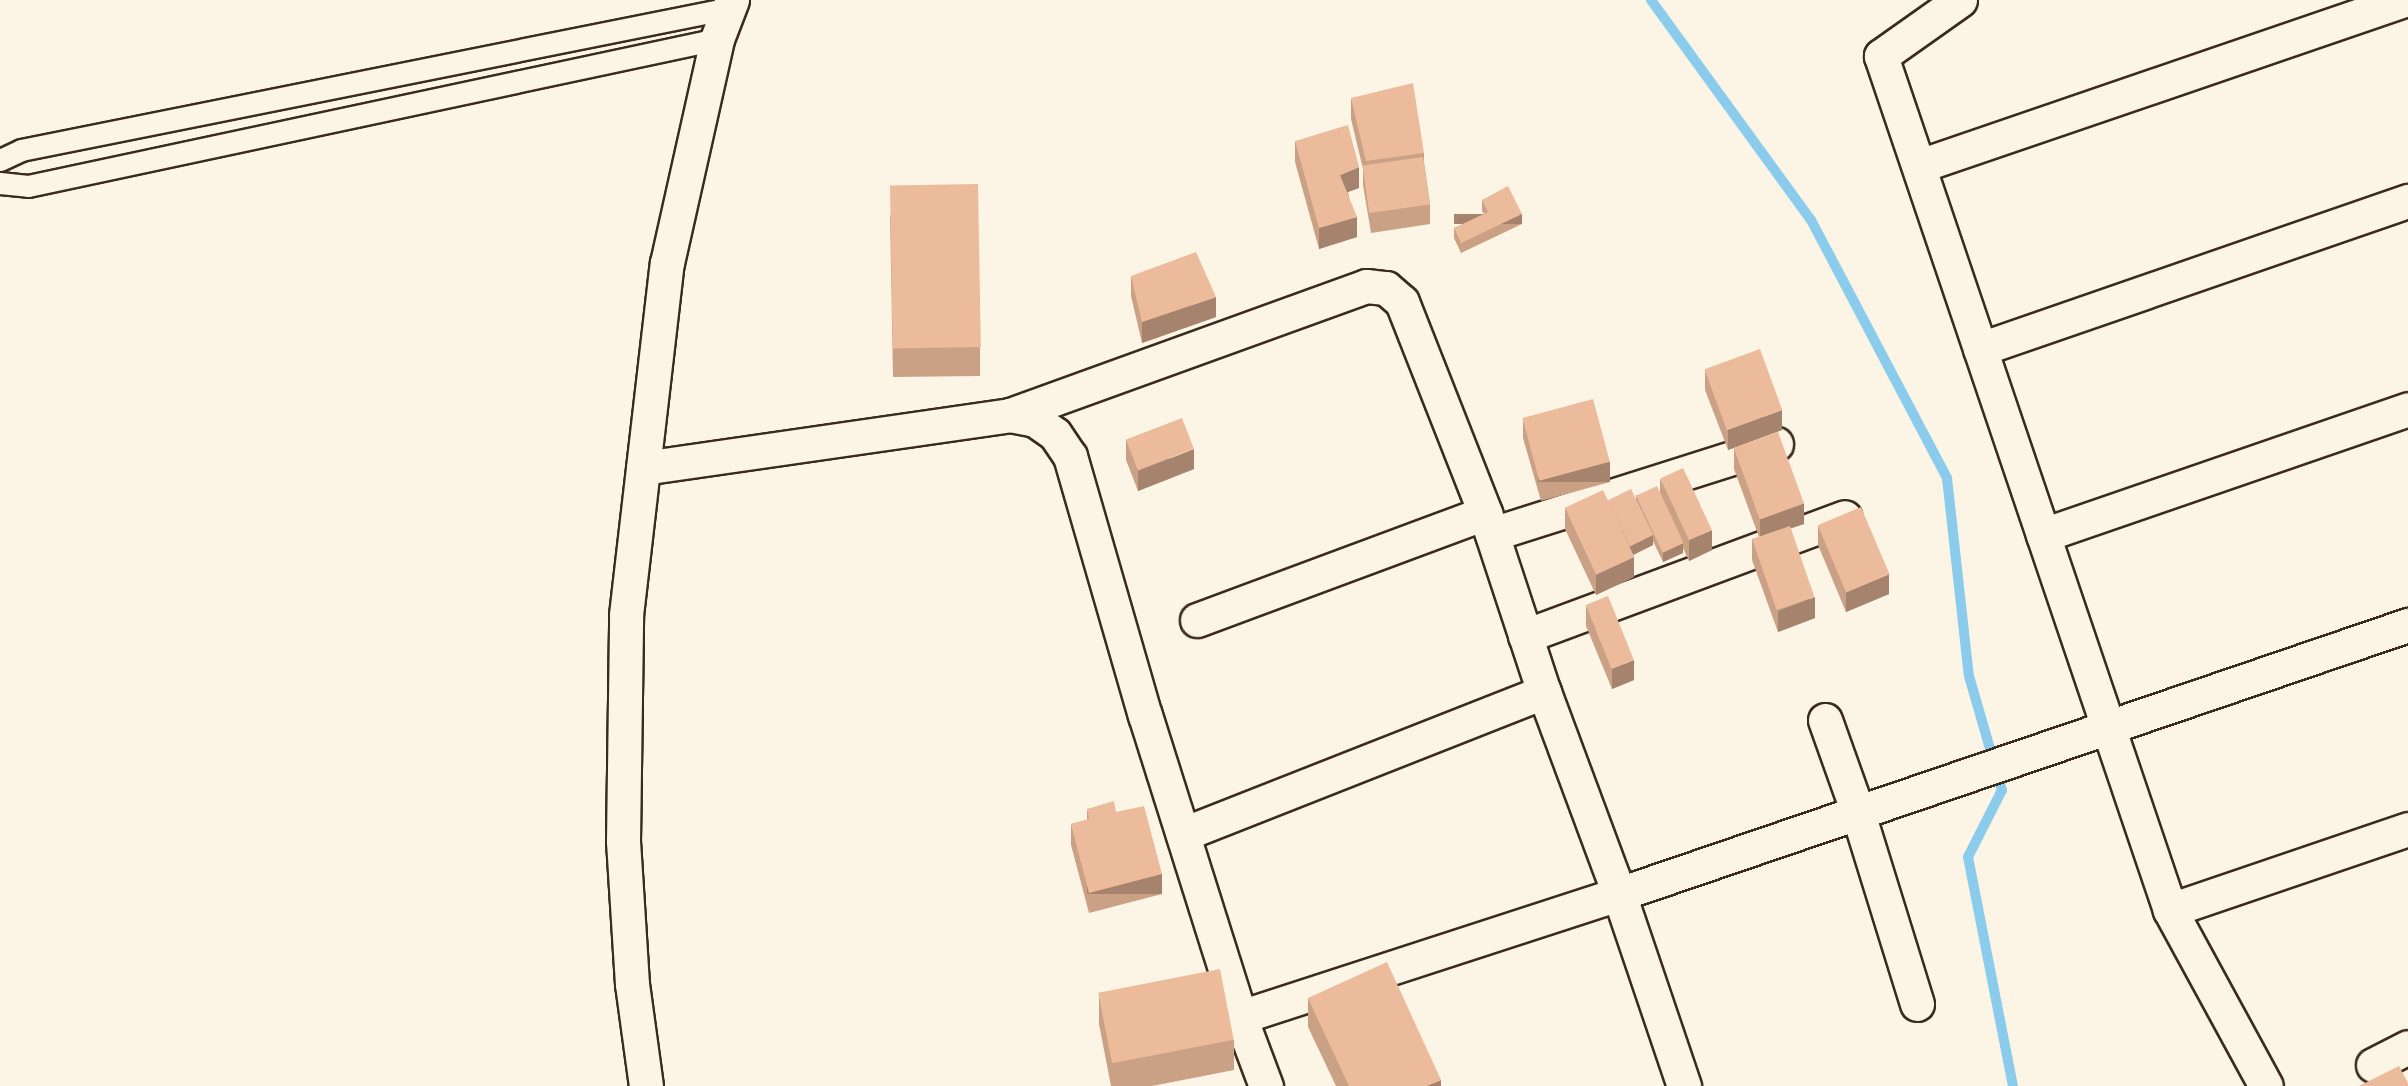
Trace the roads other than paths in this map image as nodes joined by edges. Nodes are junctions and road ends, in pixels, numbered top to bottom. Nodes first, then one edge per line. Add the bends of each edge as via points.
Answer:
1 (1960, 0) edge
2 (2404, 0) edge
3 (731, 4) edge
4 (717, 39) junction
5 (0, 160) edge
6 (1919, 166) junction
7 (0, 183) edge
8 (2408, 201) edge
9 (1980, 349) junction
10 (2408, 409) edge
11 (1010, 415) junction
12 (1778, 443) edge
13 (643, 468) junction
14 (1845, 518) edge
15 (1489, 523) junction
16 (2043, 535) junction
17 (1197, 620) dead end
18 (2408, 625) edge
19 (1526, 636) junction
20 (1544, 692) junction
21 (1825, 720) dead end
22 (2108, 727) junction
23 (1857, 810) junction
24 (2408, 829) edge
25 (1183, 834) junction
26 (1619, 894) junction
27 (2170, 910) junction
28 (1917, 1004) dead end
29 (1240, 1017) junction
30 (2408, 1047) edge
31 (2373, 1065) dead end
32 (646, 1086) edge
33 (1266, 1086) edge
34 (1684, 1086) edge
35 (2266, 1086) edge

1 - 6 street via 1881,56
2 - 6 street
3 - 4 street
3 - 5 lane via 21,150
4 - 7 lane via 28,186
4 - 13 street via 667,263
6 - 9 street
8 - 9 street
9 - 16 street
10 - 16 street
11 - 13 street
11 - 15 street via 1366,286 1386,288 1402,302
11 - 25 street via 1035,420 1055,434 1070,456
12 - 15 street
13 - 32 street via 626,615 623,841 632,984
14 - 19 street
15 - 17 street
15 - 19 street
16 - 22 street
18 - 22 street
19 - 20 street
20 - 25 street
20 - 26 street
21 - 23 street
22 - 23 street
22 - 27 street
23 - 26 street
23 - 28 street
24 - 27 street
25 - 29 street
26 - 29 street
26 - 34 street
27 - 35 street
29 - 33 street
30 - 31 street

